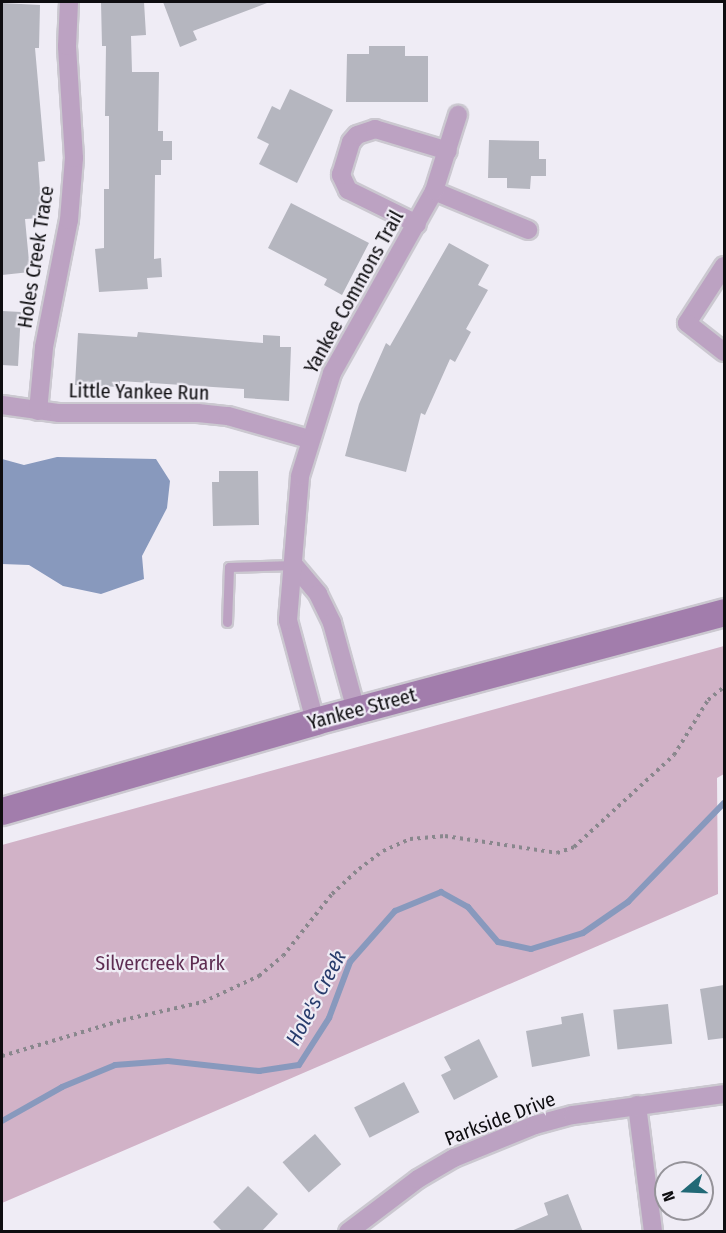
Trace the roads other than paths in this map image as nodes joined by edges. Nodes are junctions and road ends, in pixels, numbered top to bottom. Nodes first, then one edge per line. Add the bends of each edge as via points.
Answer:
1 (69, 2) edge
2 (458, 115) dead end
3 (448, 151) junction
4 (434, 191) junction
5 (417, 224) junction
6 (528, 230) dead end
7 (724, 266) edge
8 (724, 352) edge
9 (2, 405) edge
10 (38, 411) junction
11 (309, 439) junction
12 (294, 565) junction
13 (724, 612) edge
14 (227, 622) dead end
15 (356, 710) junction
16 (315, 721) junction
17 (2, 811) edge
18 (724, 1095) edge
19 (637, 1105) junction
20 (348, 1232) edge
21 (652, 1232) edge

1 - 10 street, Holes Creek Trace via 67,46 74,158 69,220 46,337
2 - 3 street, Yankee Commons Trail
3 - 4 street, Yankee Commons Trail
3 - 5 street via 375,129 357,135 351,142 341,175 348,190
4 - 5 street, Yankee Commons Trail
4 - 6 street
5 - 11 street, Yankee Commons Trail via 332,373
7 - 8 street via 687,323
9 - 10 street, Little Yankee Run
10 - 11 street, Little Yankee Run via 198,412 228,416
11 - 12 street, Yankee Commons Trail via 294,516
12 - 14 lane via 229,567
12 - 15 street via 318,594 332,623
12 - 16 street, Yankee Commons Trail via 288,620
13 - 15 street, Yankee Street
15 - 16 street, Yankee Street
16 - 17 street, Yankee Street
18 - 19 street, Parkside Drive
19 - 20 street, Parkside Drive via 544,1123 474,1150 418,1179
19 - 21 street

